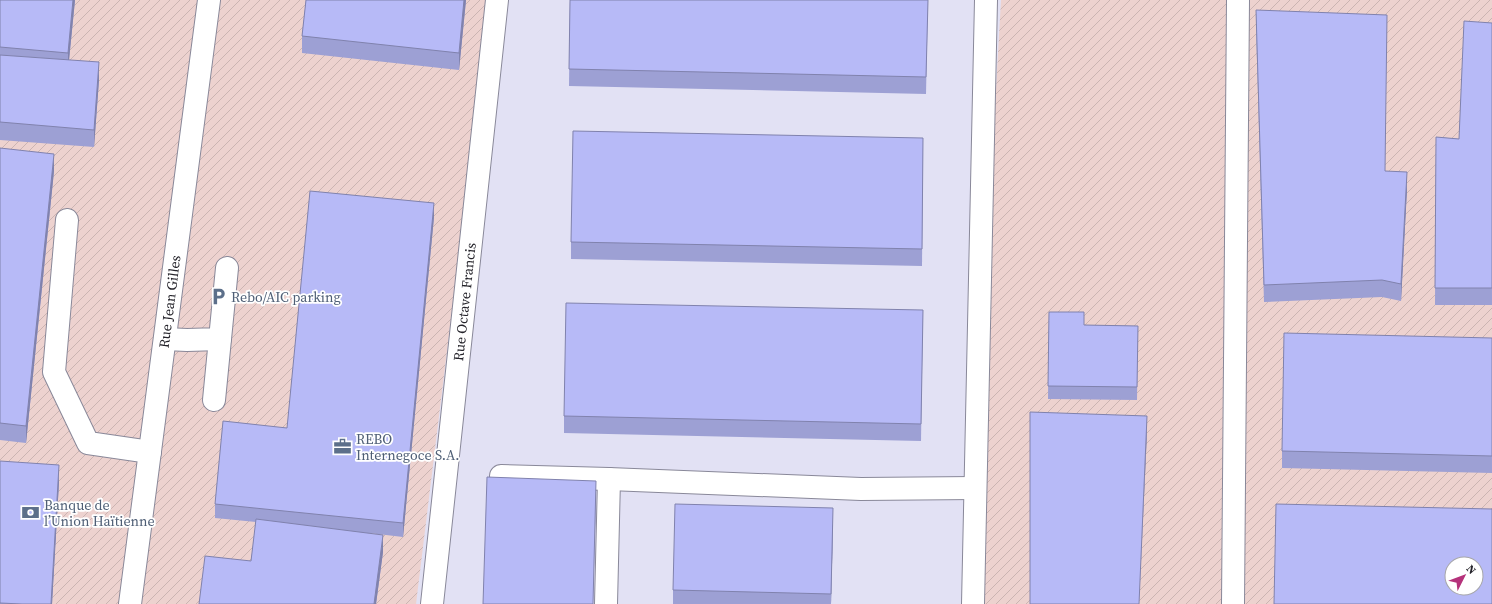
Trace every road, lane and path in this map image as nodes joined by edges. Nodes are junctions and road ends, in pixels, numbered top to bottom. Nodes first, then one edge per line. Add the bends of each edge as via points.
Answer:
1 (209, 0) edge
2 (497, 0) edge
3 (986, 0) edge
4 (1238, 0) edge
5 (67, 220) dead end
6 (227, 268) dead end
7 (164, 339) junction
8 (220, 339) junction
9 (214, 400) dead end
10 (150, 452) junction
11 (501, 476) edge
12 (610, 479) junction
13 (976, 488) junction
14 (130, 604) edge
15 (432, 604) edge
16 (606, 604) edge
17 (973, 604) edge
18 (1233, 604) edge

1 - 7 street, Rue Jean Gilles
2 - 15 street, Rue Octave Francis
3 - 13 street
4 - 18 street
5 - 10 street via 54,372 88,443
6 - 8 street
7 - 8 street
7 - 10 street, Rue Jean Gilles
8 - 9 street
10 - 14 street, Rue Jean Gilles
11 - 12 street
12 - 13 street via 861,488
12 - 16 street
13 - 17 street

